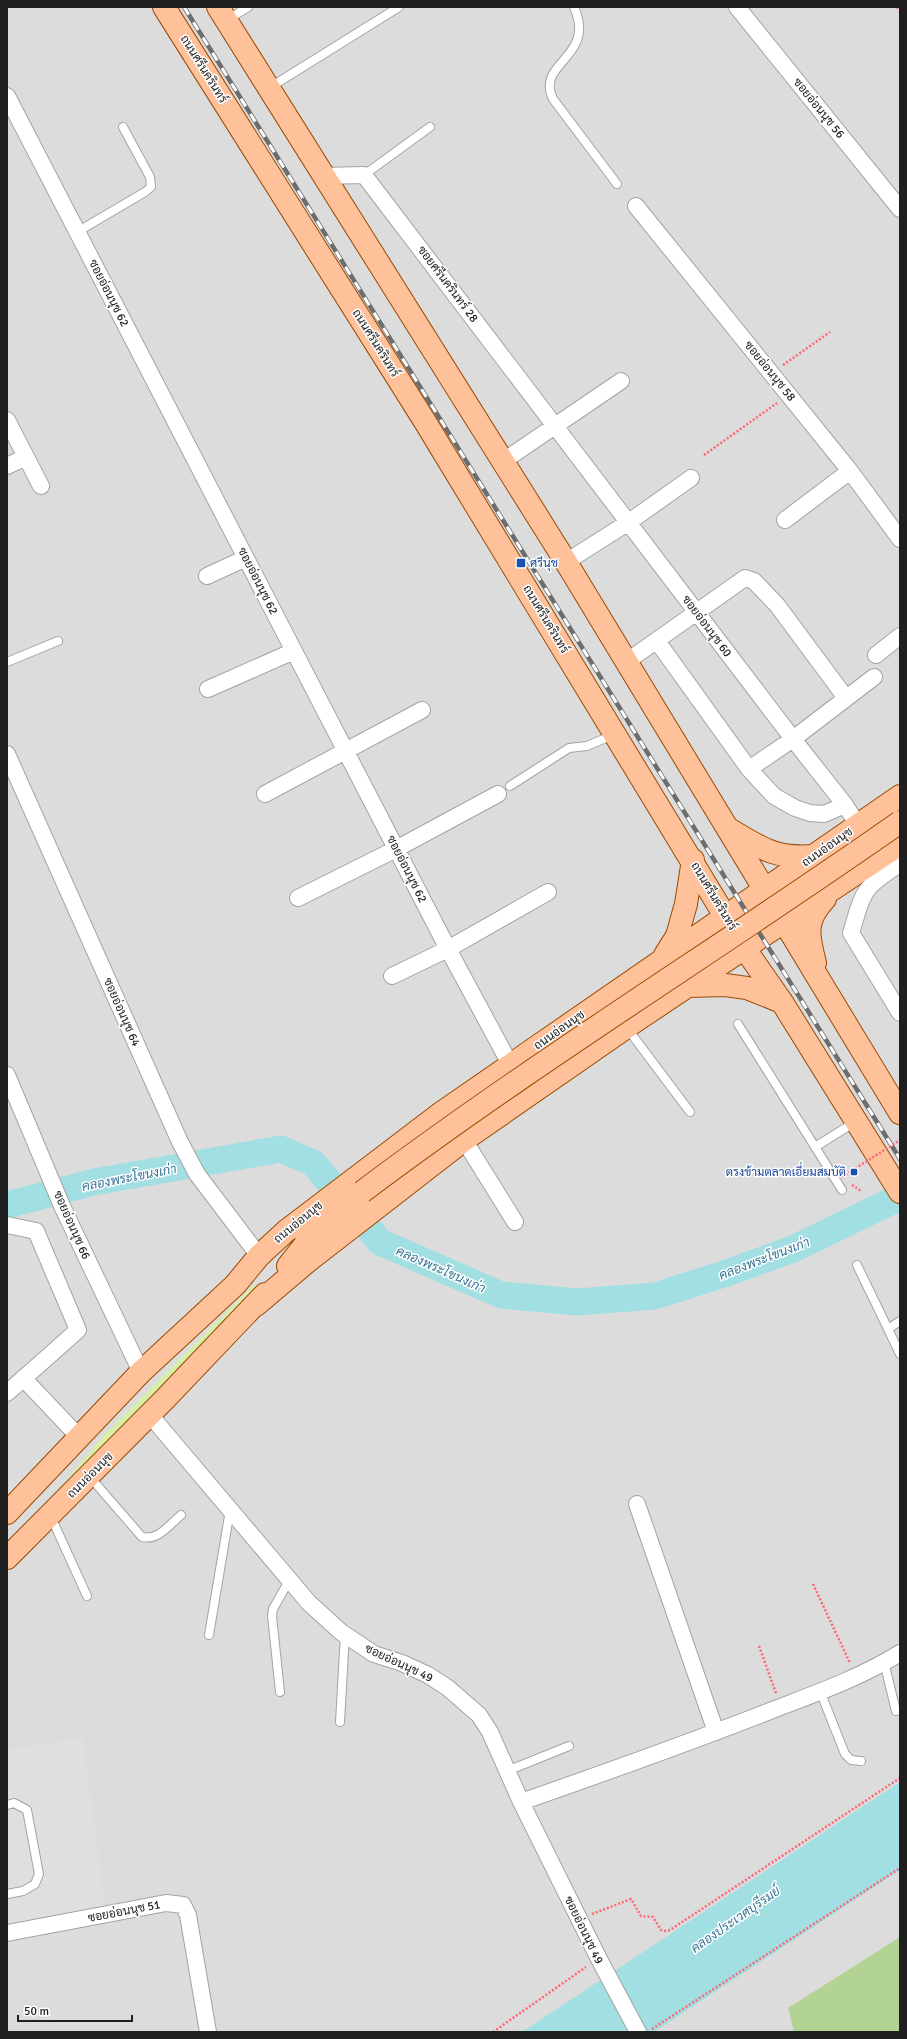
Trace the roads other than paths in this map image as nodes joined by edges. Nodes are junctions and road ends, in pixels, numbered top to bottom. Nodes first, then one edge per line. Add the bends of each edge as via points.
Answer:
1 (164, 7) edge
2 (248, 7) edge
3 (399, 7) edge
4 (574, 7) edge
5 (737, 7) edge
6 (222, 14) edge
7 (268, 89) junction
8 (7, 96) edge
9 (123, 127) dead end
10 (430, 127) dead end
11 (364, 175) junction
12 (323, 176) junction
13 (617, 184) dead end
14 (636, 206) dead end
15 (900, 209) edge
16 (77, 232) junction
17 (621, 380) dead end
18 (7, 420) edge
19 (556, 427) junction
20 (26, 457) junction
21 (502, 462) junction
22 (7, 466) edge
23 (850, 471) junction
24 (691, 478) dead end
25 (41, 486) dead end
26 (785, 520) dead end
27 (628, 522) junction
28 (900, 539) edge
29 (246, 558) junction
30 (566, 562) junction
31 (207, 576) dead end
32 (696, 611) junction
33 (900, 636) edge
34 (58, 641) dead end
35 (657, 641) junction
36 (294, 651) junction
37 (876, 655) dead end
38 (7, 662) edge
39 (626, 662) junction
40 (874, 677) dead end
41 (208, 689) dead end
42 (846, 698) junction
43 (422, 710) dead end
44 (615, 734) junction
45 (793, 739) junction
46 (345, 751) junction
47 (7, 754) edge
48 (749, 769) junction
49 (504, 790) joint
50 (264, 794) dead end
51 (900, 796) edge
52 (845, 805) junction
53 (900, 822) edge
54 (858, 825) junction
55 (728, 829) junction
56 (396, 849) junction
57 (895, 855) edge
58 (813, 856) junction
59 (693, 860) junction
60 (834, 889) junction
61 (764, 890) junction
62 (548, 892) dead end
63 (298, 898) dead end
64 (726, 917) junction
65 (784, 922) junction
66 (448, 949) junction
67 (745, 949) junction
68 (663, 958) junction
69 (392, 976) dead end
70 (819, 981) junction
71 (688, 986) junction
72 (617, 991) junction
73 (782, 1002) junction
74 (900, 1013) edge
75 (632, 1024) junction
76 (738, 1024) dead end
77 (510, 1064) junction
78 (7, 1076) edge
79 (898, 1103) edge
80 (690, 1112) dead end
81 (856, 1122) junction
82 (464, 1140) junction
83 (815, 1147) junction
84 (842, 1190) dead end
85 (900, 1192) edge
86 (515, 1222) dead end
87 (7, 1225) edge
88 (319, 1227) junction
89 (259, 1256) junction
90 (858, 1264) dead end
91 (235, 1285) junction
92 (256, 1305) junction
93 (900, 1321) edge
94 (888, 1329) junction
95 (900, 1354) edge
96 (142, 1372) junction
97 (23, 1378) junction
98 (7, 1394) edge
99 (150, 1415) junction
100 (79, 1437) junction
101 (89, 1476) junction
102 (637, 1504) dead end
103 (230, 1509) junction
104 (7, 1513) edge
105 (181, 1515) dead end
106 (50, 1516) junction
107 (7, 1558) edge
108 (290, 1579) junction
109 (87, 1596) dead end
110 (345, 1634) junction
111 (209, 1635) dead end
112 (900, 1653) edge
113 (884, 1662) junction
114 (820, 1691) junction
115 (280, 1692) dead end
116 (896, 1711) dead end
117 (340, 1722) dead end
118 (716, 1732) junction
119 (568, 1746) dead end
120 (861, 1761) dead end
121 (507, 1770) junction
122 (521, 1802) junction
123 (7, 1805) edge
124 (7, 1894) edge
125 (7, 1933) edge
126 (208, 2032) edge
127 (638, 2032) edge

1 - 44 main road, ถนนศรีนครินทร์ via 424,420
2 - 6 lane
3 - 7 lane
4 - 13 lane via 579,18 580,35 571,52 549,79 548,89
5 - 15 street, ซอยอ่อนนุช 56
6 - 7 main road
7 - 12 main road
8 - 16 street, ซอยอ่อนนุช 62
9 - 16 lane via 150,177 151,187
10 - 11 lane
11 - 12 street
11 - 19 street, ซอยศรีนครินทร์ 28
12 - 21 main road
14 - 23 street, ซอยอ่อนนุช 58
16 - 29 street, ซอยอ่อนนุช 62
17 - 19 street
18 - 20 street
19 - 21 street
19 - 27 street, ซอยอ่อนนุช 60
20 - 22 street
20 - 25 street
21 - 30 main road
23 - 26 street
23 - 28 street, ซอยอ่อนนุช 58
24 - 27 street
27 - 30 street
27 - 32 street, ซอยอ่อนนุช 60
29 - 31 street
29 - 36 street, ซอยอ่อนนุช 62
30 - 39 main road
32 - 35 street
32 - 42 street via 741,580 746,578 754,581 776,605
32 - 45 street, ซอยอ่อนนุช 60
33 - 37 street
34 - 38 lane
35 - 39 street
35 - 48 street
36 - 41 street
36 - 46 street, ซอยอ่อนนุช 62
39 - 55 main road
40 - 42 street
42 - 45 street
43 - 46 street
44 - 49 lane via 587,746 569,748
44 - 59 main road, ถนนศรีนครินทร์
45 - 48 street
45 - 52 street, ซอยอ่อนนุช 60
46 - 50 street
46 - 56 street, ซอยอ่อนนุช 62
47 - 89 street, ซอยอ่อนนุช 64 via 180,1142 197,1174
48 - 52 street via 774,796 795,808 824,814
49 - 56 street
51 - 54 main road, ถนนอ่อนนุช
52 - 54 street, ซอยอ่อนนุช 60
53 - 88 main road, ถนนอ่อนนุช, bridge via 807,888 498,1094 398,1165
54 - 57 main road via 855,834 857,845 867,851
54 - 58 main road, ถนนอ่อนนุช
55 - 58 main road via 764,850 792,858
55 - 61 main road
56 - 63 street
56 - 66 street, ซอยอ่อนนุช 62
57 - 60 main road, ถนนอ่อนนุช
57 - 74 street via 862,895 851,933
58 - 61 main road, ถนนอ่อนนุช
59 - 64 main road, ถนนศรีนครินทร์
59 - 68 main road via 686,904 677,936
60 - 65 main road, ถนนอ่อนนุช
60 - 70 main road via 810,918 811,948
61 - 64 main road, ถนนอ่อนนุช
61 - 65 main road
62 - 66 street
64 - 67 main road, ถนนศรีนครินทร์
64 - 68 main road, ถนนอ่อนนุช
65 - 67 main road, ถนนอ่อนนุช
65 - 70 main road
66 - 69 street
66 - 77 street, ซอยอ่อนนุช 62
67 - 71 main road, ถนนอ่อนนุช
67 - 73 main road, ถนนศรีนครินทร์
68 - 72 main road, ถนนอ่อนนุช
70 - 79 main road
71 - 73 main road via 725,985 747,988
71 - 75 main road, ถนนอ่อนนุช
72 - 75 main road via 631,989 640,995 642,1005
72 - 77 main road, ถนนอ่อนนุช
73 - 81 main road, ถนนศรีนครินทร์
75 - 80 lane
75 - 82 main road, ถนนอ่อนนุช
76 - 83 lane
77 - 89 main road, ถนนอ่อนนุช via 395,1146 286,1231
78 - 96 street, ซอยอ่อนนุช 66 via 62,1206
81 - 83 lane
81 - 85 main road, ถนนศรีนครินทร์
82 - 86 street
82 - 92 main road, ถนนอ่อนนุช via 420,1172
83 - 84 lane
87 - 97 street via 36,1231 78,1330
88 - 91 main road, ถนนอ่อนนุช
88 - 92 main road, ถนนอ่อนนุช
89 - 91 main road, ถนนอ่อนนุช
90 - 94 lane
91 - 96 main road, ถนนอ่อนนุช
92 - 99 main road, ถนนอ่อนนุช
93 - 94 lane
94 - 95 lane
96 - 100 main road, ถนนอ่อนนุช
97 - 98 street
97 - 100 street
99 - 101 main road, ถนนอ่อนนุช
99 - 103 street, ซอยอ่อนนุช 49
100 - 104 main road, ถนนอ่อนนุช
101 - 105 lane via 142,1537 156,1538
101 - 106 main road, ถนนอ่อนนุช
102 - 118 street
103 - 108 street, ซอยอ่อนนุช 49
103 - 111 lane
106 - 107 main road, ถนนอ่อนนุช
106 - 109 lane
108 - 110 street, ซอยอ่อนนุช 49 via 309,1602
108 - 115 lane via 273,1609 272,1616
110 - 117 lane
110 - 121 street, ซอยอ่อนนุช 49 via 374,1654 428,1675 466,1702 479,1715 490,1732
112 - 113 street
113 - 114 street
113 - 116 lane
114 - 118 street
114 - 120 lane via 845,1754 852,1760
118 - 122 street
119 - 121 lane
121 - 122 street, ซอยอ่อนนุช 49
122 - 127 street, ซอยอ่อนนุช 49 via 598,1959
123 - 124 lane via 14,1803 27,1810 39,1874 35,1884 23,1891
125 - 126 street, ซอยอ่อนนุช 51 via 166,1903 183,1905 188,1915

